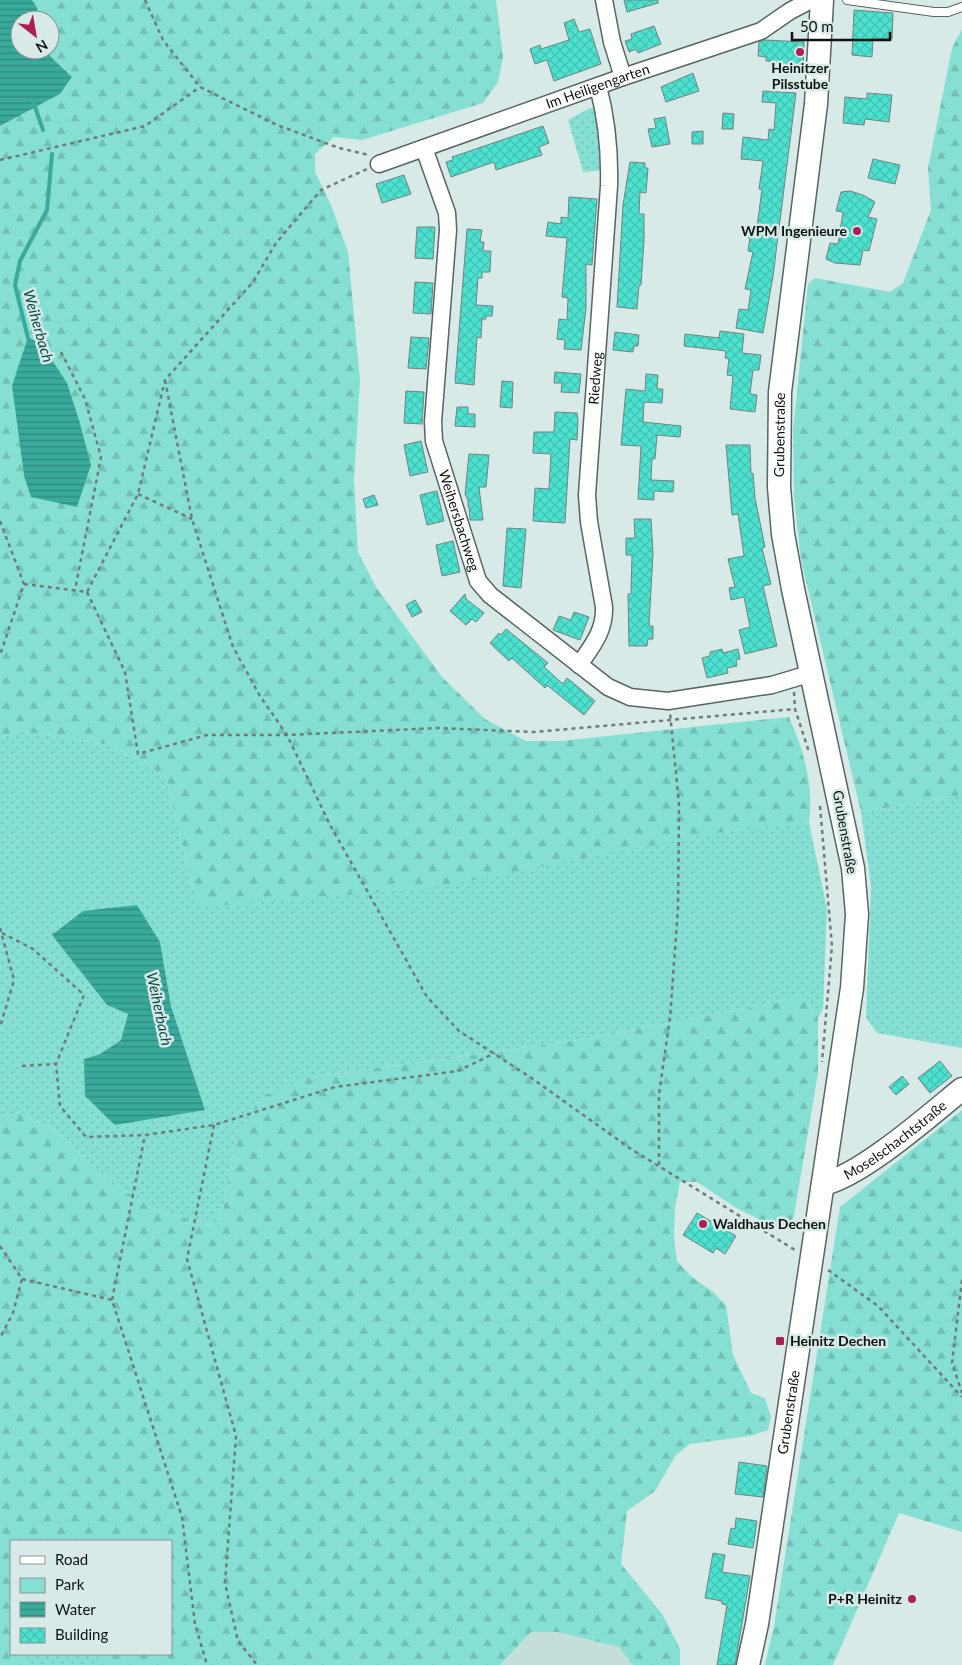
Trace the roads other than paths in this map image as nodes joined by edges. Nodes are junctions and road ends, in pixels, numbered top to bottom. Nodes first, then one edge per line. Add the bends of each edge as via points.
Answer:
1 (604, 0) edge
2 (811, 0) edge
3 (822, 0) edge
4 (847, 0) edge
5 (962, 7) edge
6 (623, 77) junction
7 (598, 86) junction
8 (424, 148) junction
9 (385, 162) road end
10 (579, 665) junction
11 (802, 676) junction
12 (962, 1089) edge
13 (823, 1184) junction
14 (748, 1665) edge

1 - 6 street
2 - 6 street, Im Heiligengarten via 761,31
3 - 11 street, Grubenstraße via 816,104 780,392 778,444 778,487
4 - 5 lane via 934,12
6 - 7 street, Im Heiligengarten
7 - 8 street, Im Heiligengarten
7 - 10 street, Riedweg via 608,128 609,186 587,495 604,621
8 - 9 street, Im Heiligengarten
8 - 10 street, Weihersbachweg via 447,213 448,230 434,442 478,581 490,595
10 - 11 street, Weihersbachweg via 608,687 648,701 668,701 772,685
11 - 13 street, Grubenstraße via 847,838 856,914 852,988
12 - 13 street, Moselschachtstraße via 858,1169
13 - 14 street, Grubenstraße via 757,1624

